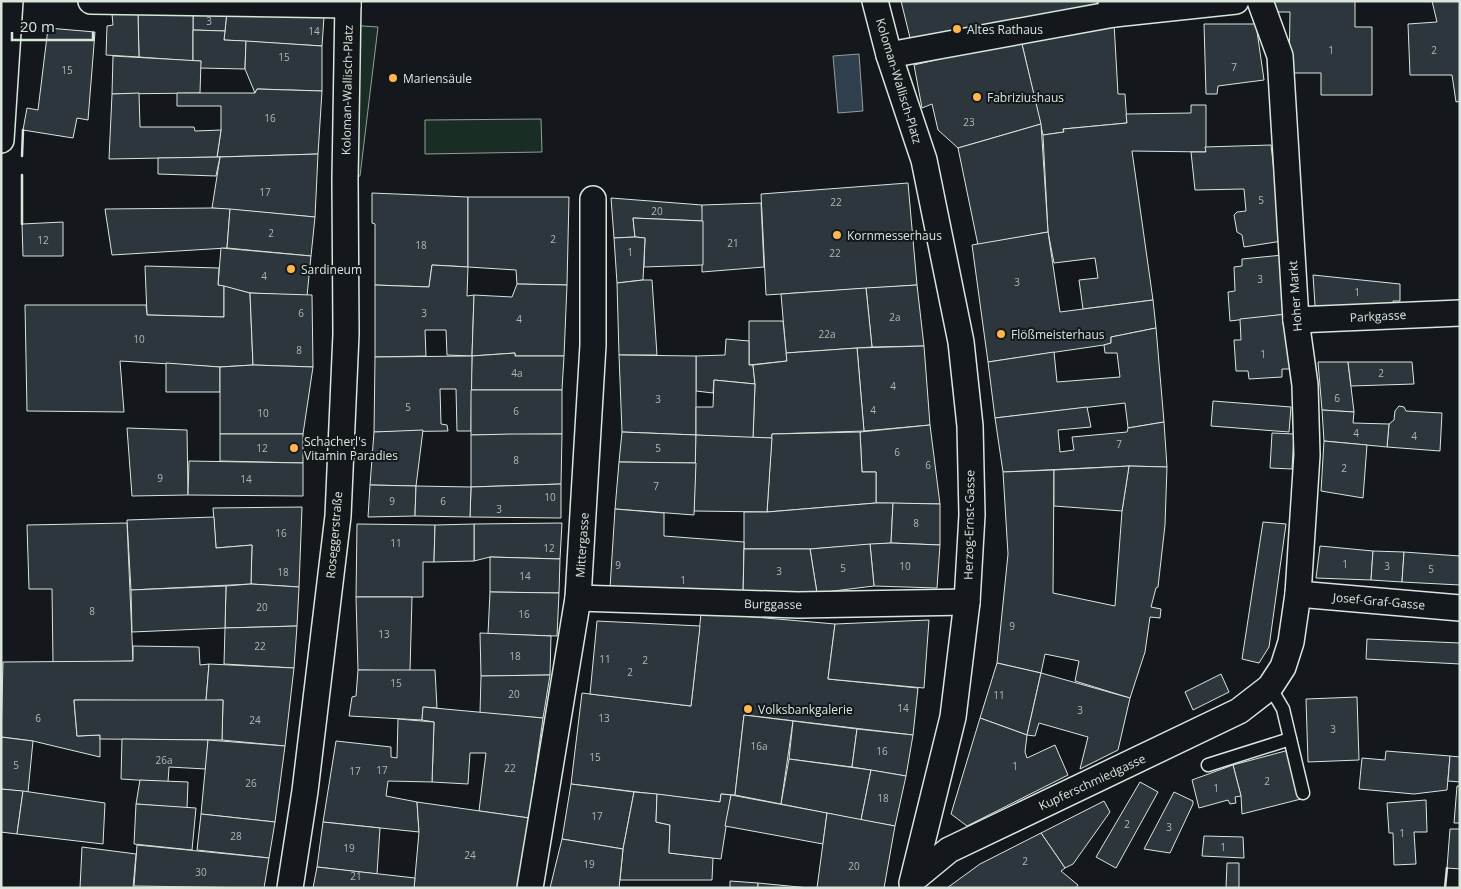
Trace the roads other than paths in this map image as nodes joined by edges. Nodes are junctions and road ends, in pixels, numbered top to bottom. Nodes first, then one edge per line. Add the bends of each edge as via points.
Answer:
1 (10, 1) edge
2 (875, 1) edge
3 (1236, 1) edge
4 (1260, 1) edge
5 (91, 2) edge
6 (344, 4) edge
7 (1112, 8) edge
8 (889, 55) junction
9 (1, 140) edge
10 (924, 160) joint
11 (345, 179) joint
12 (593, 199) dead end
13 (1460, 312) edge
14 (1296, 320) junction
15 (1298, 594) junction
16 (578, 598) junction
17 (967, 602) junction
18 (1460, 608) edge
19 (1270, 687) junction
20 (1290, 739) junction
21 (1208, 765) dead end
22 (1303, 793) dead end
23 (912, 883) edge
24 (290, 888) edge
25 (530, 888) edge

1 - 9 street
2 - 8 street, Koloman-Wallisch-Platz
3 - 7 street
4 - 14 street, Hoher Markt via 1280,56
5 - 6 street
6 - 11 street, Koloman-Wallisch-Platz
7 - 8 street
8 - 10 street, Koloman-Wallisch-Platz
10 - 17 street, Herzog-Ernst-Gasse via 960,342 970,426 972,515
11 - 24 street, Roseggerstraße via 346,334 338,516
12 - 16 street, Mittergasse via 593,345
13 - 14 street, Parkgasse
14 - 15 street, Hoher Markt via 1305,385 1307,455
15 - 18 street, Josef-Graf-Gasse
15 - 19 street, Hoher Markt via 1291,642
16 - 17 street, Burggasse via 798,605
16 - 25 street, Mittergasse
17 - 23 street, Herzog-Ernst-Gasse via 953,717
19 - 20 lane via 1283,709
19 - 23 street, Kupferschmiedgasse via 1232,714 949,850
20 - 21 lane
20 - 22 lane

